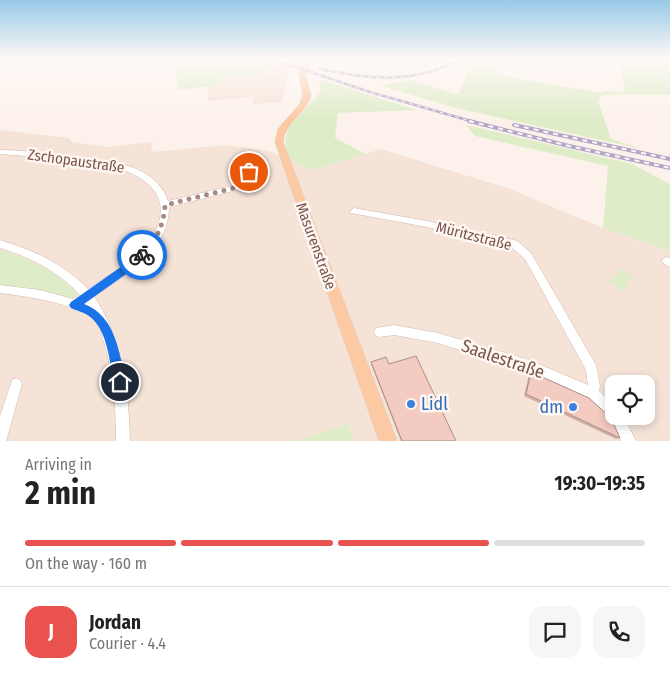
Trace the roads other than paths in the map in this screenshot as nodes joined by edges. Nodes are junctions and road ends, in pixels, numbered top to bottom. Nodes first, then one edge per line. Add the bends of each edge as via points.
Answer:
1 (304, 80) edge
2 (0, 152) edge
3 (253, 168) dead end
4 (165, 205) junction
5 (354, 211) dead end
6 (0, 244) edge
7 (0, 289) edge
8 (87, 295) junction
9 (74, 305) junction
10 (102, 320) junction
11 (380, 332) dead end
12 (16, 384) dead end
13 (592, 393) junction
14 (605, 405) edge
15 (620, 425) edge
16 (0, 438) edge
17 (123, 441) edge
18 (388, 441) edge
19 (629, 441) edge

1 - 18 main road, Masurenstraße via 307,99 282,126 279,142
2 - 4 street, Zschopaustraße via 127,168 155,185
3 - 4 street via 245,181 234,188
4 - 8 street via 160,230 149,248 126,269
5 - 13 street, Müritzstraße via 450,228 520,247 592,369
6 - 8 street via 29,253 53,266
7 - 9 street
8 - 9 street
8 - 10 street
9 - 10 street
10 - 17 street via 118,369 123,402
11 - 13 street, Saalestraße via 394,330 475,348 529,366
12 - 16 street
13 - 14 street, Saalestraße
15 - 19 street, Saalestraße

